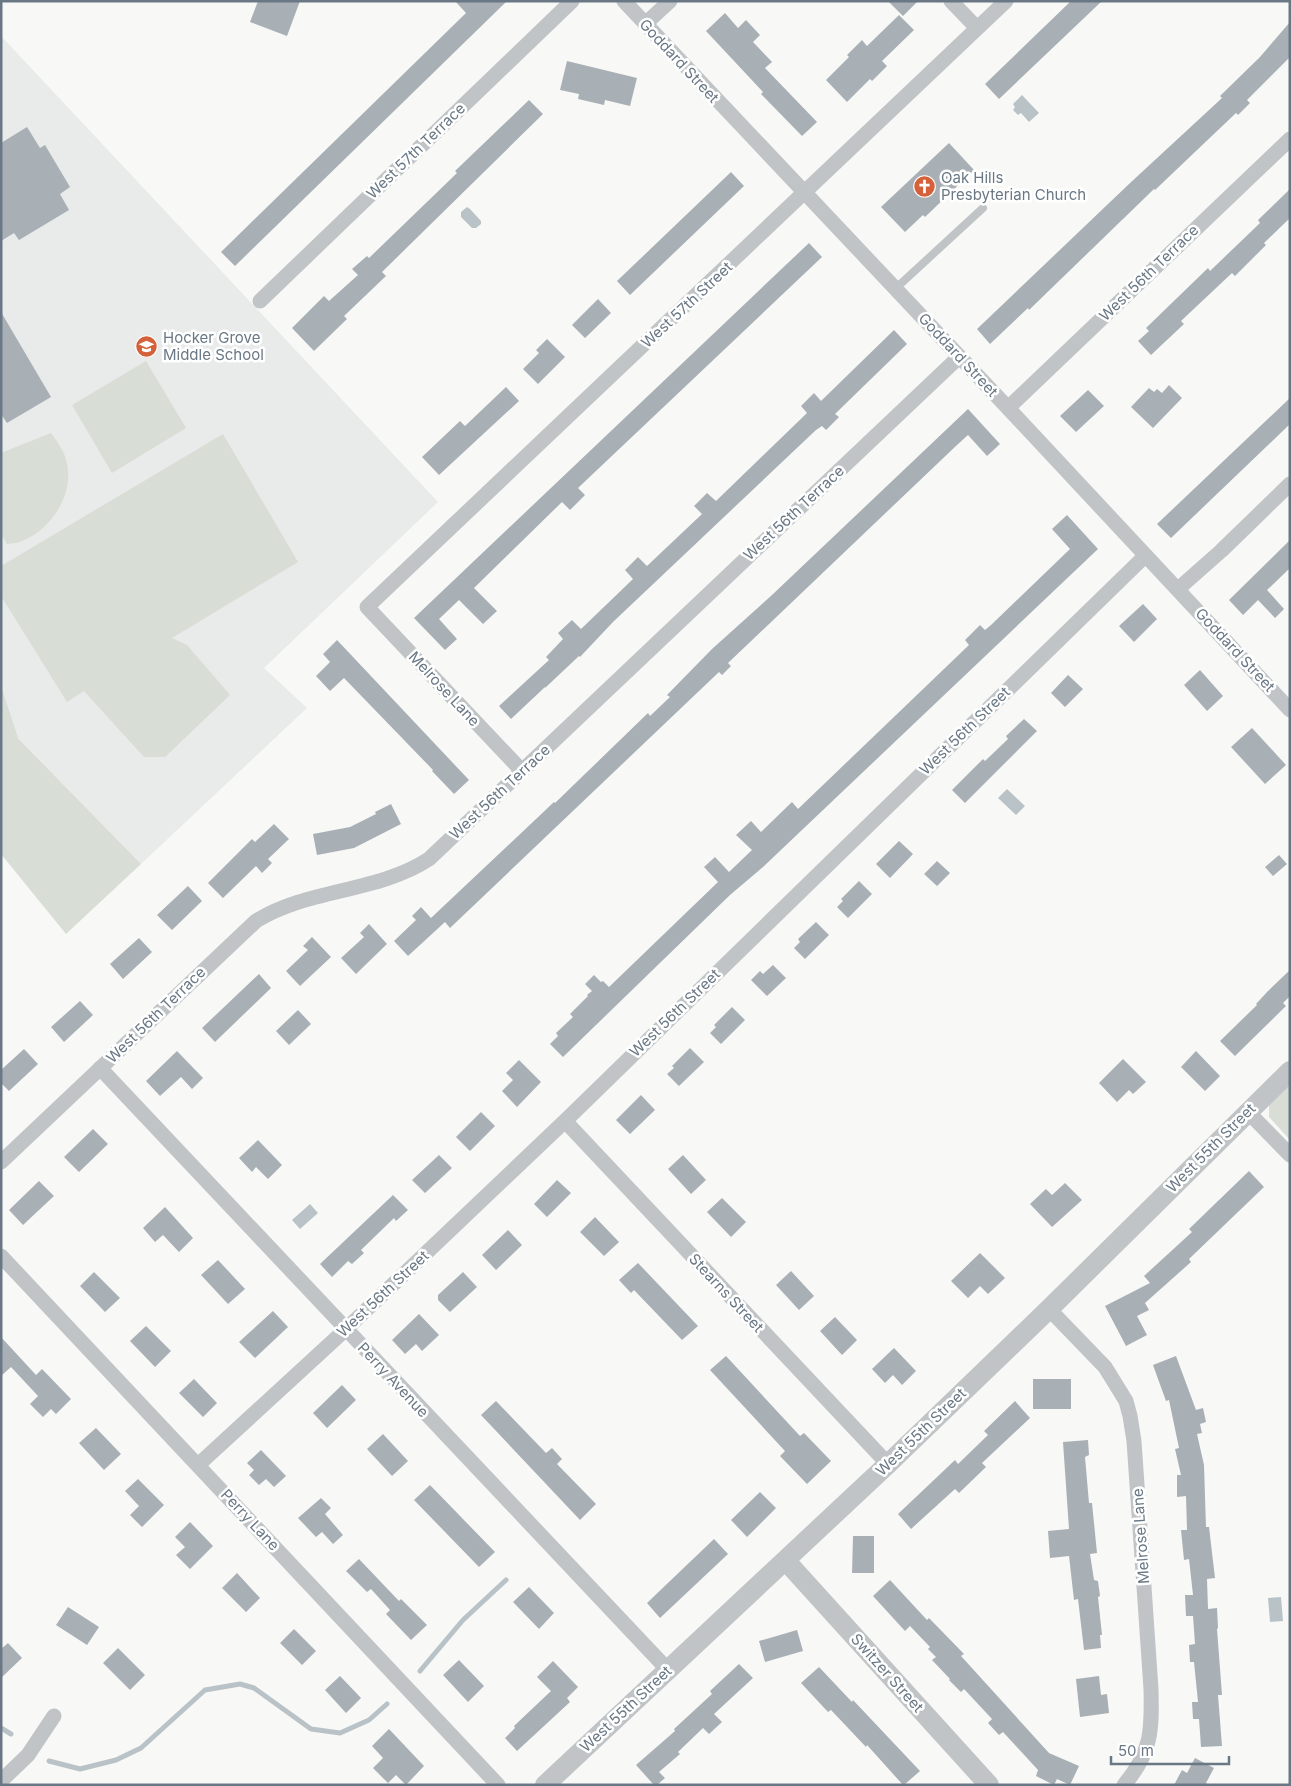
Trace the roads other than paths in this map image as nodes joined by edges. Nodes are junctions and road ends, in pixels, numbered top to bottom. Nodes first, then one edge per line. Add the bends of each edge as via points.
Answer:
1 (572, 1) edge
2 (624, 1) edge
3 (670, 1) edge
4 (951, 1) edge
5 (1006, 1) edge
6 (645, 24) junction
7 (977, 28) junction
8 (1290, 139) edge
9 (805, 193) junction
10 (982, 208) dead end
11 (895, 289) junction
12 (260, 301) dead end
13 (959, 357) junction
14 (1008, 408) junction
15 (1290, 484) edge
16 (1145, 556) junction
17 (1178, 589) junction
18 (366, 607) joint
19 (1290, 710) edge
20 (522, 771) junction
21 (100, 1068) junction
22 (1290, 1070) edge
23 (1248, 1112) junction
24 (565, 1121) junction
25 (1290, 1155) edge
26 (1, 1162) edge
27 (1, 1256) edge
28 (1049, 1309) junction
29 (345, 1330) junction
30 (888, 1464) junction
31 (198, 1465) junction
32 (786, 1561) junction
33 (668, 1670) junction
34 (54, 1716) dead end
35 (1, 1781) edge
36 (979, 1782) edge
37 (498, 1785) edge
38 (545, 1785) edge
39 (1124, 1785) edge

1 - 12 street, West 57th Terrace
2 - 6 street, Goddard Street
3 - 6 street
4 - 7 street
5 - 7 street, West 57th Street
6 - 9 street, Goddard Street
7 - 9 street, West 57th Street
8 - 14 street, West 56th Terrace
9 - 11 street, Goddard Street
9 - 18 street, West 57th Street
10 - 11 lane
11 - 13 street, Goddard Street
13 - 14 street, Goddard Street
13 - 20 street, West 56th Terrace
14 - 16 street, Goddard Street
15 - 17 street
16 - 17 street, Goddard Street
16 - 24 street, West 56th Street
17 - 19 street, Goddard Street
18 - 20 street, Melrose Lane
20 - 21 street, West 56th Terrace via 429,859 415,868 273,911 256,921
21 - 26 street, West 56th Terrace
21 - 29 street, Perry Avenue
22 - 23 street, West 55th Street
23 - 25 street
23 - 28 street, West 55th Street
24 - 29 street, West 56th Street
24 - 30 street, Stearns Street
27 - 31 street, Perry Lane
28 - 30 street, West 55th Street
28 - 39 street, Melrose Lane via 1105,1367 1126,1401 1133,1432 1152,1726 1141,1762
29 - 31 street, West 56th Street
29 - 33 street, Perry Avenue
30 - 32 street, West 55th Street
31 - 37 street, Perry Lane
32 - 33 street, West 55th Street
32 - 36 street, Switzer Street
33 - 38 street, West 55th Street
34 - 35 street via 28,1755

